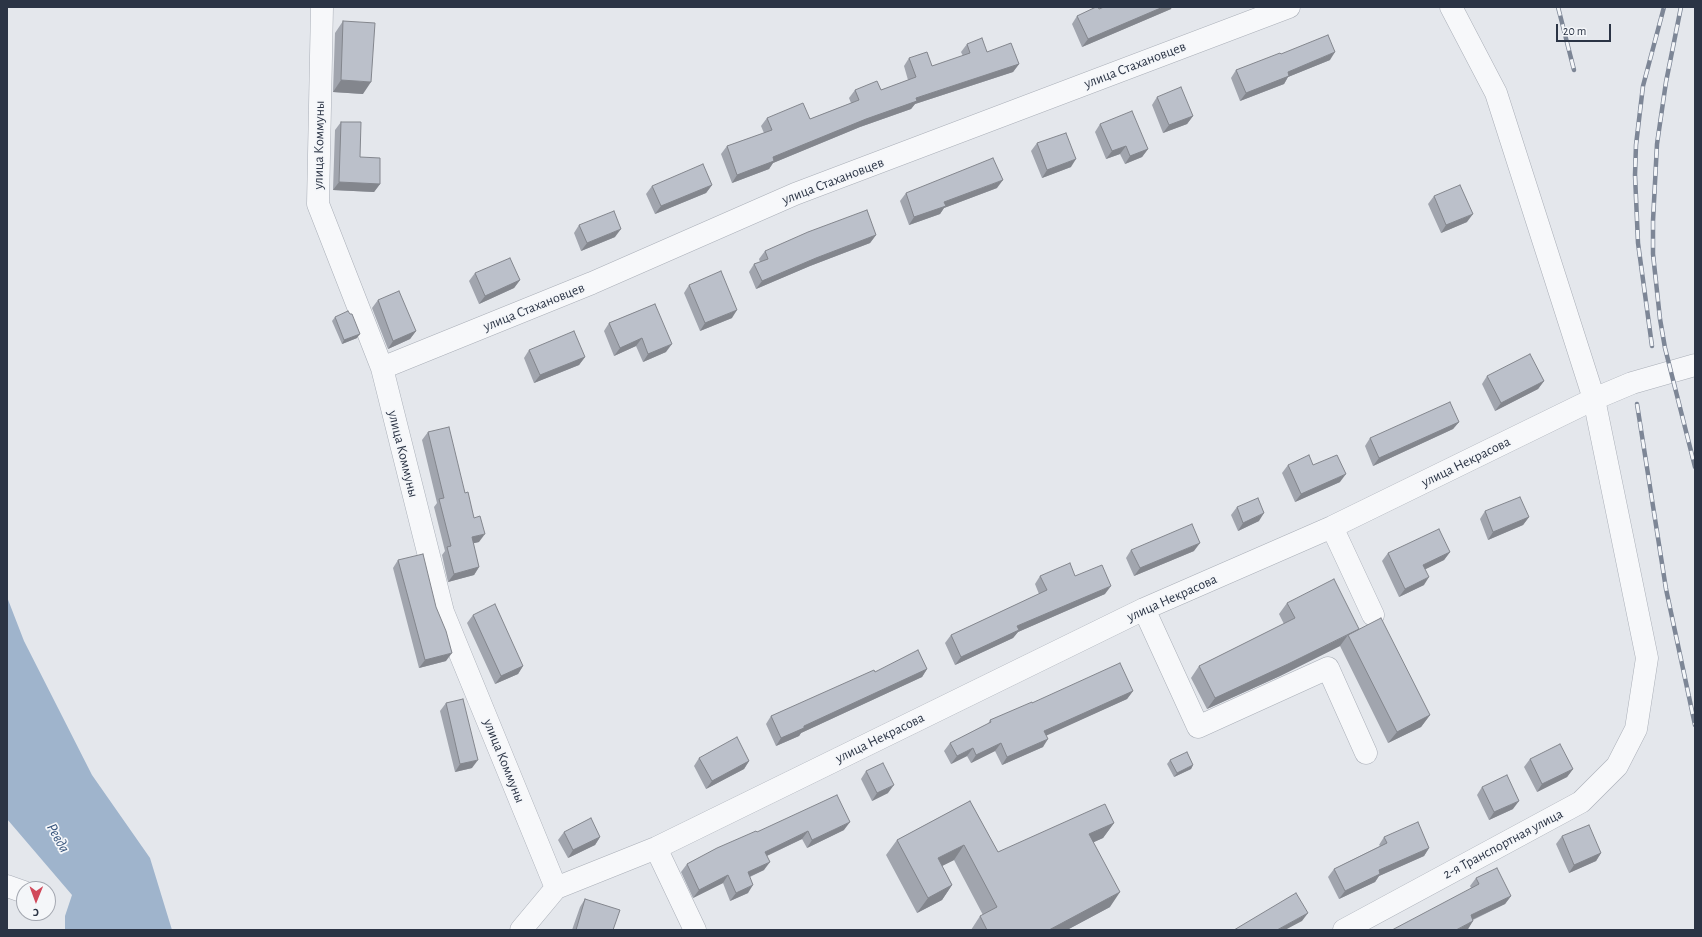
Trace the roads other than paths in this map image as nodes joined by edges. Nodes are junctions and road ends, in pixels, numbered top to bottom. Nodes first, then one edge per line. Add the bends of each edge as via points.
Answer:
1 (322, 7) edge
2 (1289, 7) edge
3 (1451, 7) edge
4 (1695, 365) edge
5 (382, 368) junction
6 (1594, 399) junction
7 (1332, 527) junction
8 (1144, 609) junction
9 (1373, 615) dead end
10 (1366, 753) dead end
11 (656, 848) junction
12 (556, 888) junction
13 (521, 930) edge
14 (695, 930) edge
15 (1344, 930) edge

1 - 5 street, улица Коммуны via 318,204
2 - 5 street, улица Стахановцев via 795,194 592,283
3 - 6 street, 2-я Транспортная улица via 1496,92
4 - 6 street, улица Некрасова via 1632,383
5 - 12 street, улица Коммуны via 443,612
6 - 7 street, улица Некрасова
6 - 15 street, 2-я Транспортная улица via 1647,658 1636,729 1618,766 1581,802
7 - 8 street, улица Некрасова
7 - 9 street
8 - 10 street via 1198,727 1328,668
8 - 11 street, улица Некрасова
11 - 12 street
11 - 14 street
12 - 13 street

